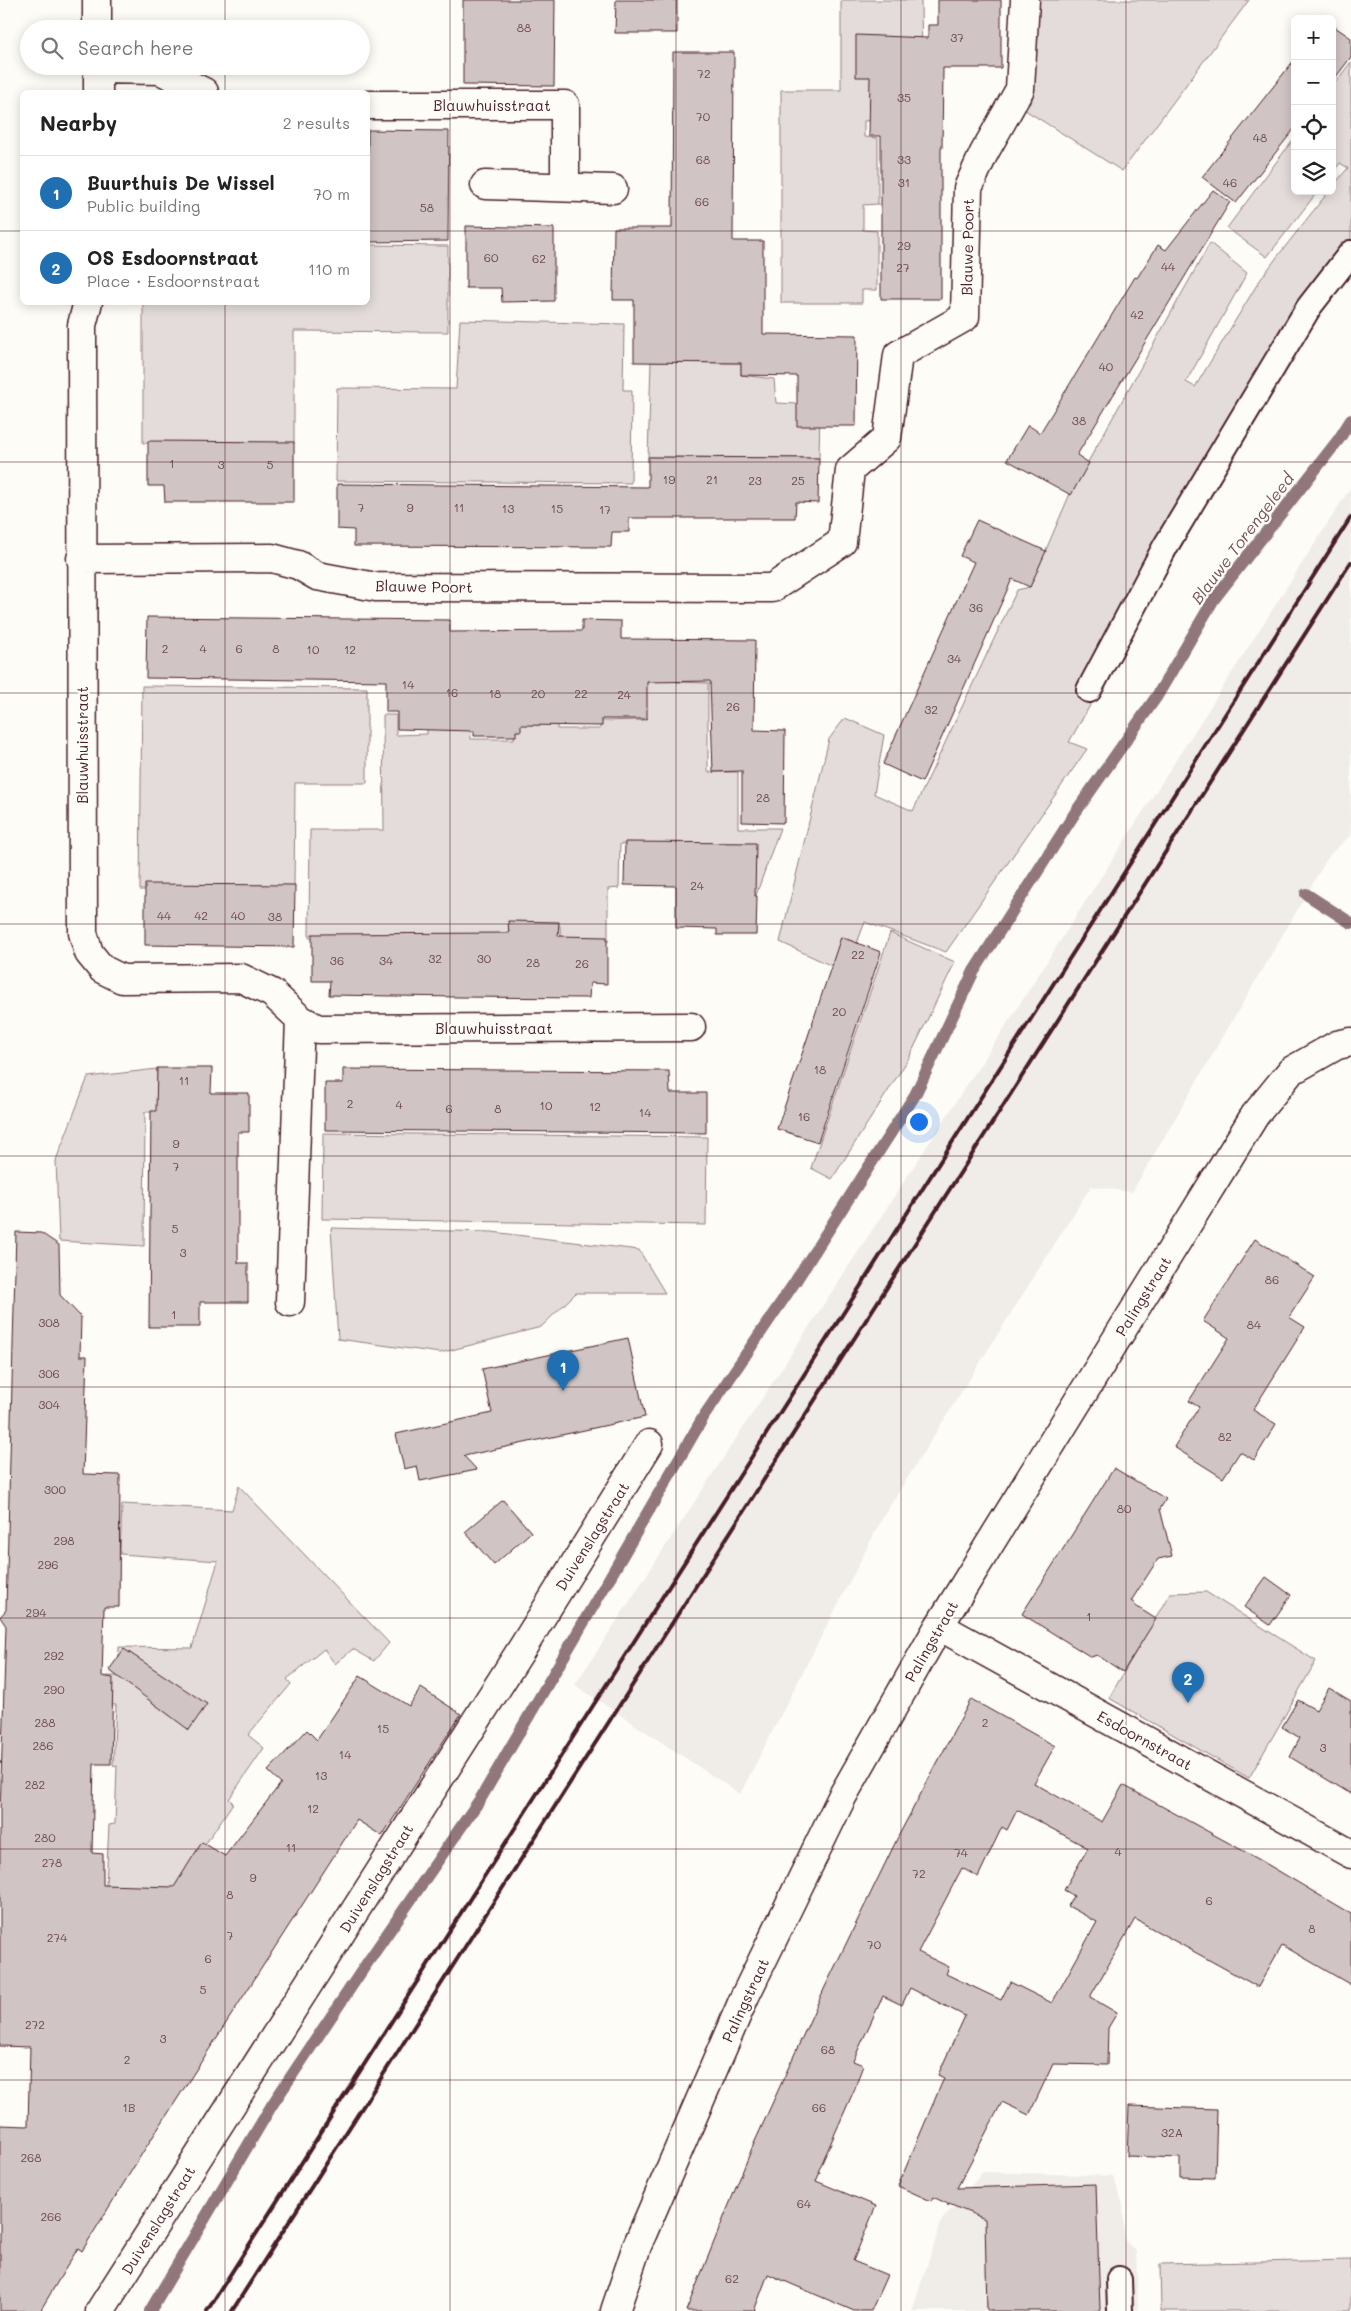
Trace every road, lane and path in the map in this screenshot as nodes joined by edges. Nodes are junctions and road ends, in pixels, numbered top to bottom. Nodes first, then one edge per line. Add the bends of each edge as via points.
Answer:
1 (97, 0) edge
2 (1025, 0) edge
3 (97, 20) edge
4 (170, 75) edge
5 (200, 90) edge
6 (370, 105) edge
7 (485, 185) dead end
8 (565, 186) junction
9 (613, 188) dead end
10 (1351, 253) edge
11 (87, 305) edge
12 (81, 559) junction
13 (1089, 690) dead end
14 (300, 1019) junction
15 (691, 1027) dead end
16 (1351, 1042) edge
17 (290, 1302) dead end
18 (649, 1444) dead end
19 (939, 1626) junction
20 (1351, 1854) edge
21 (1119, 2279) dead end
22 (100, 2311) edge
23 (615, 2311) edge
24 (1120, 2311) edge

1 - 3 street
2 - 12 street, Blauwe Poort via 1020,89 968,188 965,317 898,355 887,438 850,470 842,542 772,588 376,587 318,576 298,565 272,558
4 - 5 street
6 - 8 street, Blauwhuisstraat via 565,105
7 - 8 street
8 - 9 street
10 - 13 lane via 1309,307 1170,538
11 - 12 street, Blauwhuisstraat via 82,325
12 - 14 street, Blauwhuisstraat via 83,933 89,953 102,969 122,979 241,978 272,992
14 - 15 street, Blauwhuisstraat via 318,1029
14 - 17 street
16 - 19 street, Palingstraat via 1337,1045 1291,1071 1255,1115
18 - 22 street, Duivenslagstraat
19 - 20 street, Esdoornstraat
19 - 23 street, Palingstraat via 842,1797 745,1996 638,2246
21 - 24 lane

